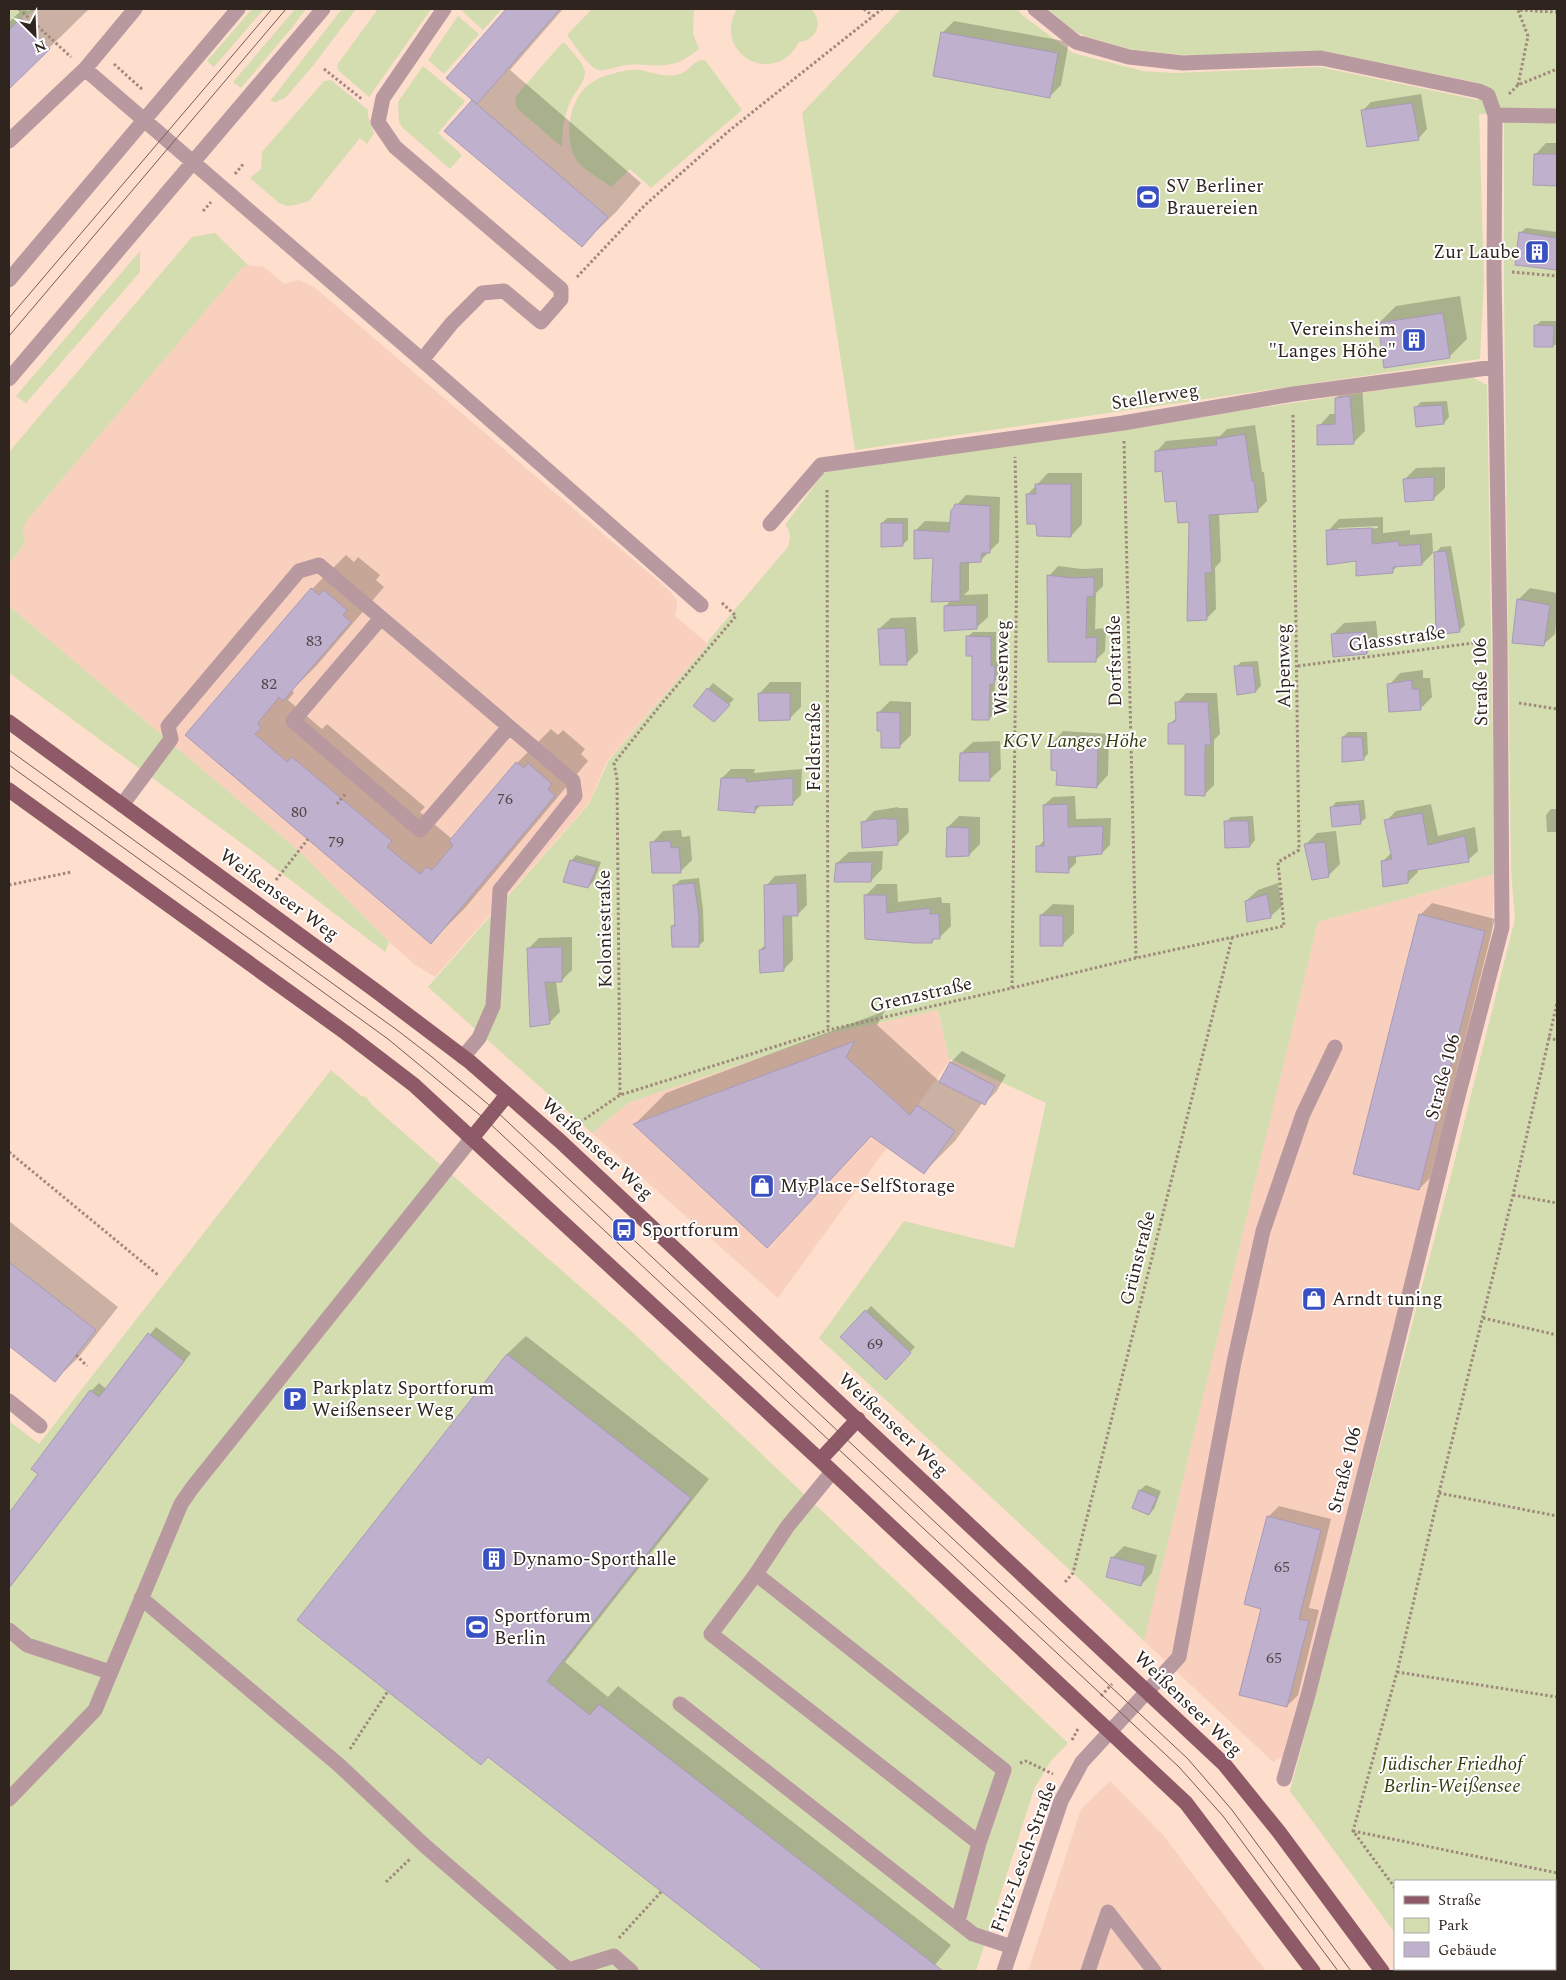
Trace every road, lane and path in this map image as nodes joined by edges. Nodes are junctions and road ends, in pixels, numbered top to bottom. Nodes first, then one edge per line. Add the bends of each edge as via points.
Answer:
1 (20, 9) edge
2 (135, 9) edge
3 (238, 9) edge
4 (323, 9) edge
5 (444, 9) edge
6 (864, 9) edge
7 (882, 9) edge
8 (1035, 9) edge
9 (1557, 12) edge
10 (873, 16) junction
11 (56, 44) dead end
12 (85, 69) junction
13 (324, 69) dead end
14 (1557, 69) edge
15 (1518, 85) junction
16 (380, 111) junction
17 (1495, 115) junction
18 (1557, 116) edge
19 (145, 120) junction
20 (9, 141) edge
21 (194, 162) junction
22 (1494, 271) junction
23 (1557, 276) edge
24 (9, 280) edge
25 (560, 289) junction
26 (422, 360) junction
27 (1495, 367) junction
28 (9, 379) edge
29 (1293, 394) junction
30 (1123, 422) junction
31 (1014, 438) junction
32 (821, 465) junction
33 (770, 524) dead end
34 (718, 599) dead end
35 (701, 605) dead end
36 (381, 618) junction
37 (1500, 640) junction
38 (1298, 666) junction
39 (1501, 700) junction
40 (1557, 709) edge
41 (9, 722) edge
42 (509, 727) junction
43 (9, 790) edge
44 (122, 805) junction
45 (308, 839) dead end
46 (71, 872) dead end
47 (276, 880) dead end
48 (9, 885) edge
49 (1284, 926) joint
50 (1232, 938) junction
51 (1136, 958) junction
52 (1012, 988) junction
53 (1557, 1002) edge
54 (828, 1030) junction
55 (1548, 1038) junction
56 (1557, 1040) edge
57 (1336, 1047) dead end
58 (463, 1057) junction
59 (507, 1095) junction
60 (620, 1095) junction
61 (576, 1125) dead end
62 (472, 1138) junction
63 (9, 1152) edge
64 (1512, 1195) junction
65 (1557, 1203) edge
66 (158, 1275) dead end
67 (1483, 1318) junction
68 (1557, 1334) edge
69 (76, 1356) dead end
70 (87, 1366) dead end
71 (9, 1401) edge
72 (858, 1419) junction
73 (40, 1426) dead end
74 (820, 1460) junction
75 (832, 1472) junction
76 (1439, 1493) junction
77 (1557, 1516) edge
78 (756, 1574) junction
79 (1065, 1582) dead end
80 (141, 1598) junction
81 (9, 1630) edge
82 (1124, 1671) junction
83 (110, 1672) junction
84 (1397, 1672) junction
85 (388, 1691) dead end
86 (1147, 1692) junction
87 (1557, 1697) edge
88 (680, 1704) dead end
89 (1088, 1710) junction
90 (1110, 1731) junction
91 (1072, 1740) dead end
92 (339, 1766) junction
93 (1004, 1770) junction
94 (1053, 1774) dead end
95 (1284, 1779) dead end
96 (9, 1799) edge
97 (1352, 1831) junction
98 (979, 1843) junction
99 (424, 1845) junction
100 (1557, 1873) edge
101 (386, 1882) dead end
102 (1394, 1887) edge
103 (661, 1892) dead end
104 (958, 1921) junction
105 (1012, 1947) junction
106 (598, 1961) junction
107 (569, 1971) edge
108 (631, 1971) edge
109 (1004, 1971) edge
110 (1088, 1971) edge
111 (1154, 1971) edge
112 (1312, 1971) edge
113 (1382, 1971) edge

1 - 11 path
2 - 12 street
3 - 19 street
4 - 21 street
5 - 16 street via 383,98
6 - 10 path
7 - 10 path
8 - 17 street via 1076,42 1129,57 1183,63 1321,58 1479,91 1488,95
9 - 15 path via 1518,10 1528,36
10 - 25 path via 730,130 645,205 569,285
12 - 19 street
12 - 20 street
13 - 16 path
14 - 15 path
15 - 17 path via 1504,99
16 - 25 street via 378,122 395,147
17 - 18 street
17 - 22 street, Straße 106
19 - 21 street
19 - 24 street
21 - 26 street
21 - 28 street
22 - 23 path
22 - 27 street, Straße 106
25 - 26 street via 561,299 541,322 504,291 482,292
26 - 35 street
27 - 29 street, Stellerweg
27 - 37 street, Straße 106
29 - 30 street, Stellerweg
29 - 38 path, Alpenweg
30 - 31 street, Stellerweg
30 - 51 path, Dorfstraße
31 - 32 street, Stellerweg
31 - 52 path, Wiesenweg via 1017,552
32 - 33 street
32 - 54 path, Feldstraße via 826,488
34 - 60 path, Koloniestraße via 736,616 614,763 617,779
36 - 42 street
36 - 42 street via 293,721 420,830
36 - 44 street via 319,565 299,571 168,726 171,739
37 - 38 path, Glassstraße
37 - 39 street, Straße 106
38 - 49 path, Alpenweg via 1299,850 1278,862
39 - 40 path
39 - 95 street, Straße 106 via 1502,928 1386,1392
41 - 44 main road, Weißenseer Weg
42 - 58 street via 573,781 575,796 500,890 493,1006 479,1038
43 - 62 main road via 353,1038 414,1085
44 - 58 main road, Weißenseer Weg
45 - 47 path
46 - 48 path
49 - 50 path, Grenzstraße
50 - 51 path, Grenzstraße
50 - 79 path, Grünstraße via 1074,1573
51 - 52 path, Grenzstraße
52 - 54 path, Grenzstraße
53 - 55 path
54 - 60 path, Grenzstraße
55 - 56 path
55 - 64 path
57 - 86 street, Fritz-Lesch-Straße via 1303,1114 1263,1231 1234,1362 1179,1657
58 - 59 main road, Weißenseer Weg
59 - 62 main road
59 - 72 main road, Weißenseer Weg
60 - 61 path, Grenzstraße
62 - 74 main road
62 - 80 street via 192,1488 181,1504
63 - 66 path
64 - 65 path
64 - 67 path
67 - 68 path
67 - 76 path
69 - 70 path
71 - 73 street
72 - 74 main road
72 - 82 main road, Weißenseer Weg
74 - 75 main road
75 - 78 street via 787,1527
75 - 89 main road
76 - 77 path
76 - 84 path
78 - 93 street
78 - 98 street via 711,1634
80 - 83 street
80 - 92 street
81 - 83 street via 27,1645
82 - 86 main road, Weißenseer Weg
82 - 89 path
83 - 96 street via 96,1710
84 - 87 path
84 - 97 path
85 - 92 path
86 - 90 street, Fritz-Lesch-Straße
86 - 113 main road, Weißenseer Weg via 1224,1764
88 - 104 street
89 - 90 main road
89 - 91 path
90 - 105 street, Fritz-Lesch-Straße via 1082,1762 1061,1802
90 - 112 main road via 1186,1802
92 - 99 street
93 - 94 path via 1026,1760
93 - 98 street
97 - 100 path
97 - 102 path
98 - 104 street
99 - 101 path
99 - 107 street
103 - 106 path
104 - 105 street via 974,1934
105 - 109 street, Fritz-Lesch-Straße
106 - 107 street
106 - 108 street via 614,1956
110 - 111 street via 1108,1912

